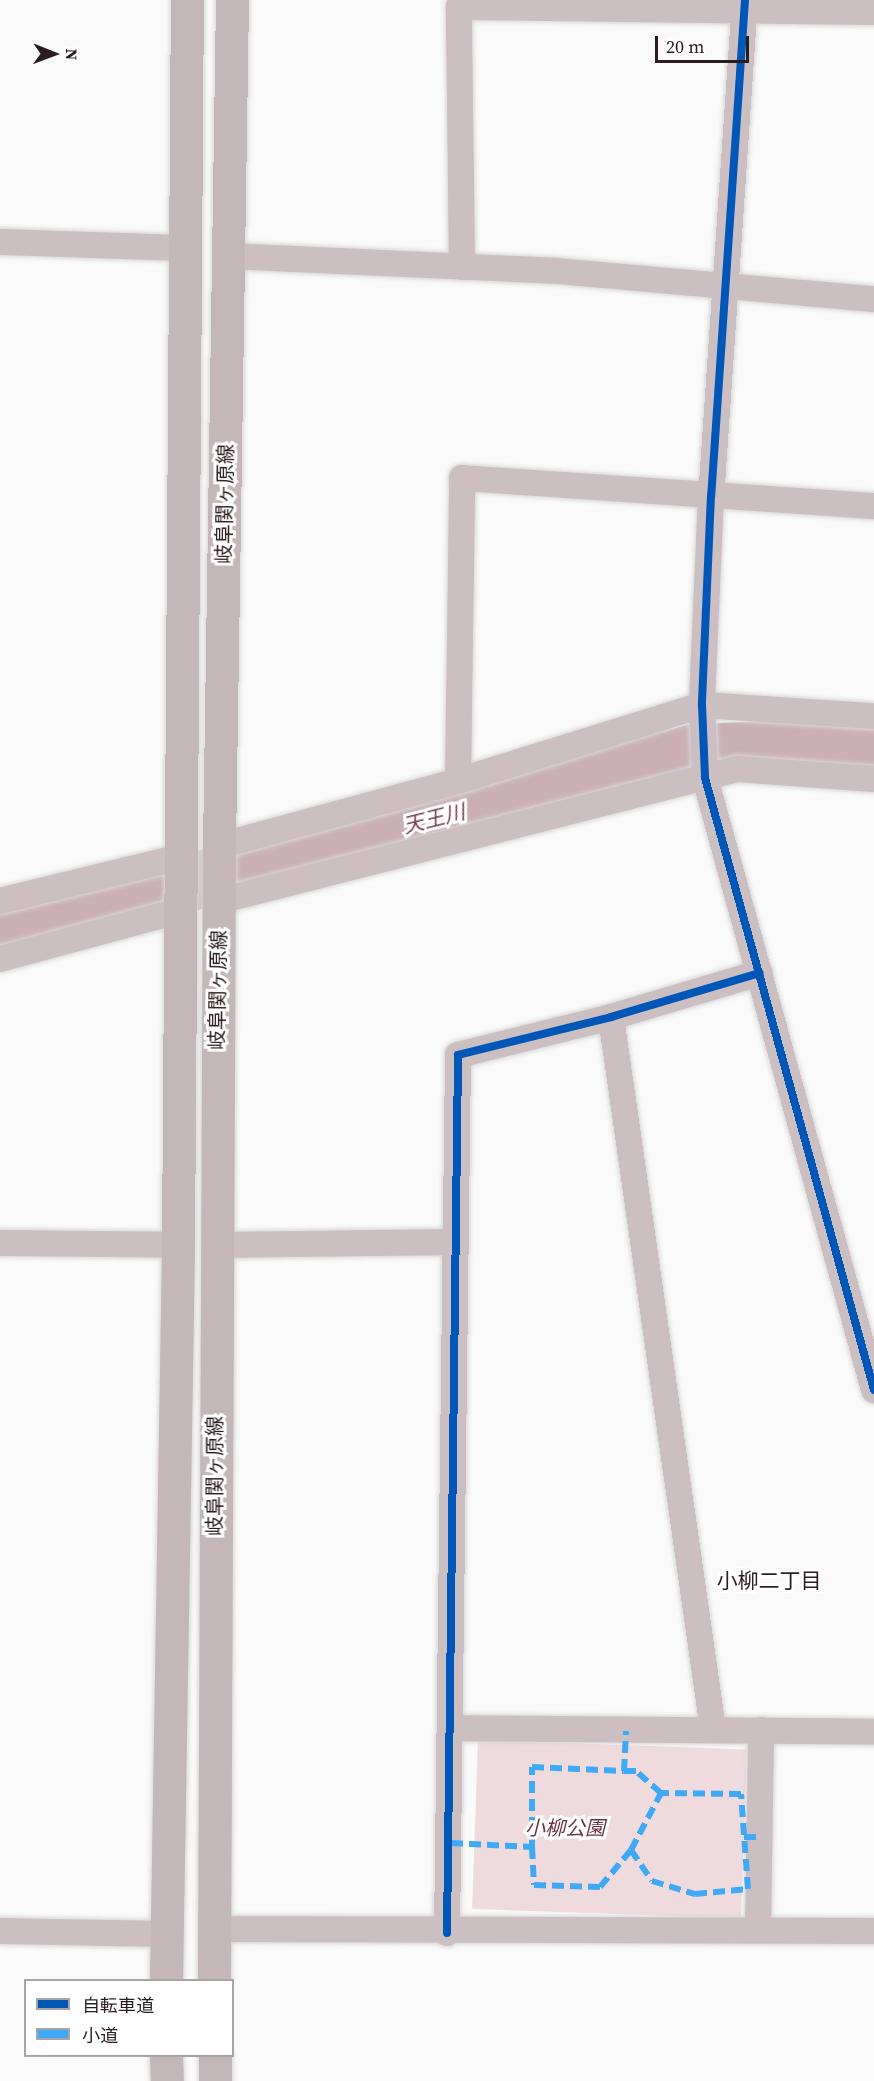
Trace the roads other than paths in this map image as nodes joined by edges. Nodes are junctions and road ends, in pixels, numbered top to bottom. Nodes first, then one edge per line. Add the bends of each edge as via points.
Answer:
1 (187, 0) edge
2 (232, 0) edge
3 (745, 5) edge
4 (874, 12) edge
5 (0, 242) edge
6 (184, 249) junction
7 (230, 256) junction
8 (462, 267) junction
9 (726, 286) junction
10 (874, 299) edge
11 (711, 495) junction
12 (874, 506) edge
13 (702, 705) junction
14 (874, 716) edge
15 (705, 778) junction
16 (874, 779) edge
17 (458, 781) junction
18 (219, 849) junction
19 (181, 861) junction
20 (219, 897) junction
21 (0, 901) edge
22 (181, 905) junction
23 (0, 959) edge
24 (760, 973) junction
25 (611, 1017) junction
26 (455, 1242) junction
27 (0, 1243) edge
28 (178, 1245) junction
29 (216, 1245) junction
30 (874, 1390) edge
31 (452, 1728) junction
32 (713, 1729) junction
33 (761, 1730) junction
34 (874, 1732) edge
35 (214, 1929) junction
36 (758, 1929) junction
37 (0, 1931) edge
38 (874, 1931) edge
39 (447, 1933) junction
40 (166, 1934) junction
41 (166, 1979) edge
42 (214, 1979) edge
43 (166, 2057) edge
44 (215, 2057) edge
45 (166, 2081) edge
46 (215, 2081) edge

1 - 6 main road, 岐阜関ヶ原線
2 - 7 main road, 岐阜関ヶ原線
3 - 4 street
3 - 8 street via 459,7
3 - 9 street
5 - 6 street
6 - 19 main road, 岐阜関ヶ原線
7 - 8 street
7 - 18 main road, 岐阜関ヶ原線
8 - 9 street
9 - 10 street
9 - 11 street
11 - 12 street
11 - 13 street
11 - 17 street via 462,478
13 - 14 street
13 - 15 street
13 - 17 street
15 - 16 street via 737,769
15 - 20 street
15 - 24 street
17 - 18 street
18 - 20 main road, 岐阜関ヶ原線
19 - 21 street
19 - 22 main road, 岐阜関ヶ原線
20 - 29 main road, 岐阜関ヶ原線
22 - 23 street
22 - 28 main road, 岐阜関ヶ原線
24 - 25 street
24 - 30 street
25 - 26 street via 458,1055
25 - 32 street
26 - 29 street
26 - 31 street
27 - 28 street
28 - 40 main road, 岐阜関ヶ原線
29 - 35 main road, 岐阜関ヶ原線
31 - 32 street
31 - 39 street
32 - 33 street
33 - 34 street
33 - 36 street
35 - 39 street
35 - 42 main road, 岐阜関ヶ原線
36 - 38 street
36 - 39 street
37 - 40 street
40 - 41 main road, 岐阜関ヶ原線
43 - 45 main road
44 - 46 main road

